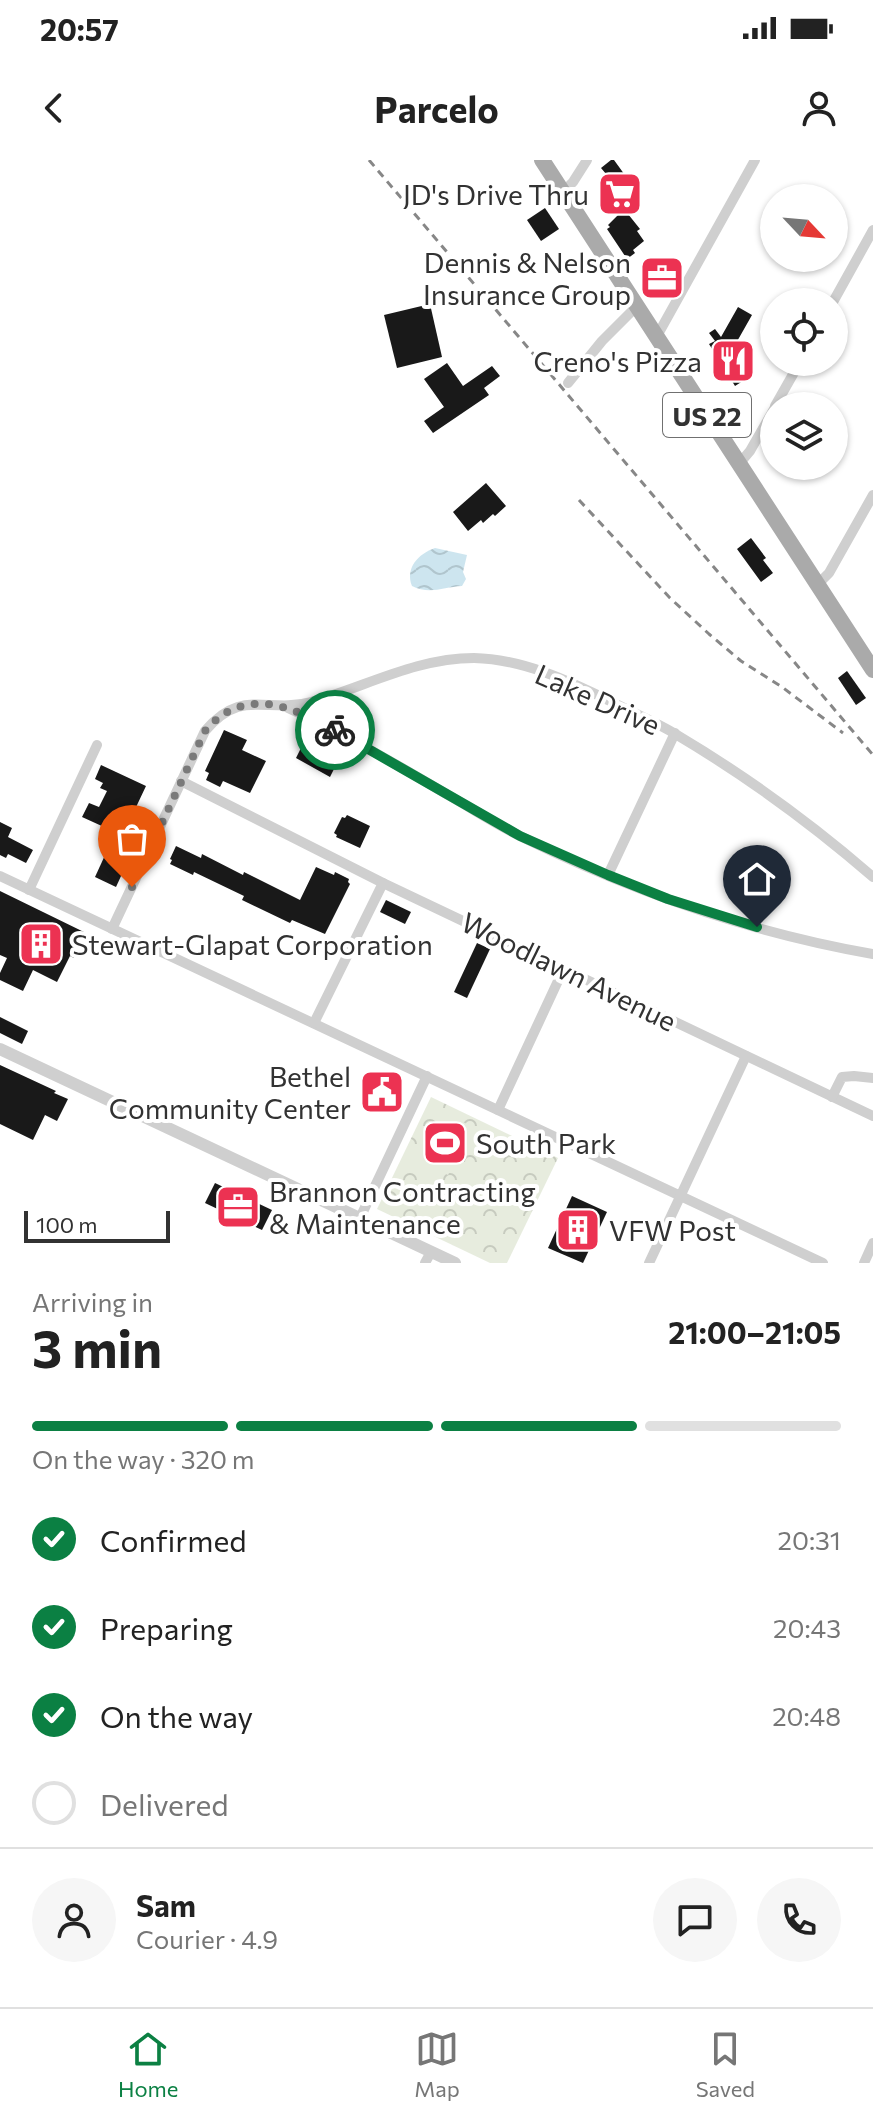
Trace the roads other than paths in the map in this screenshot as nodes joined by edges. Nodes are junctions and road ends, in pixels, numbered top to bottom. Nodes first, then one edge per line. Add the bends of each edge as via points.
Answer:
1 (542, 160) edge
2 (587, 160) edge
3 (755, 160) edge
4 (564, 191) junction
5 (873, 230) edge
6 (841, 288) edge
7 (637, 306) junction
8 (657, 336) junction
9 (568, 383) dead end
10 (760, 433) edge
11 (739, 464) junction
12 (873, 495) edge
13 (817, 585) junction
14 (873, 670) edge
15 (286, 707) junction
16 (675, 733) junction
17 (97, 745) dead end
18 (181, 781) junction
19 (608, 875) junction
20 (0, 876) edge
21 (873, 877) edge
22 (383, 883) junction
23 (29, 890) junction
24 (112, 929) junction
25 (873, 954) edge
26 (564, 968) junction
27 (314, 1023) junction
28 (0, 1049) edge
29 (746, 1056) junction
30 (427, 1076) junction
31 (873, 1078) edge
32 (832, 1097) junction
33 (498, 1110) junction
34 (873, 1116) edge
35 (680, 1196) junction
36 (360, 1218) junction
37 (873, 1243) edge
38 (428, 1257) edge
39 (455, 1263) edge
40 (649, 1263) edge
41 (823, 1263) edge
42 (864, 1263) edge

1 - 4 main road, US 22
2 - 4 street
3 - 8 street
4 - 7 main road, US 22
5 - 6 street
7 - 8 main road, US 22
7 - 9 street
8 - 11 main road, US 22
10 - 11 street
11 - 13 main road, US 22
12 - 13 street
13 - 14 main road, US 22
15 - 16 street, Lake Drive via 416,666 475,658 553,675
15 - 18 street, Lake Drive via 246,704 214,720
15 - 19 street via 520,836
16 - 19 street
16 - 21 street, Lake Drive via 790,810
17 - 23 street
18 - 22 street, Woodlawn Avenue
18 - 24 street, Lake Drive
19 - 25 street via 730,919
20 - 23 street
22 - 26 street, Woodlawn Avenue
22 - 27 street
23 - 24 street
24 - 27 street
26 - 29 street, Woodlawn Avenue
26 - 33 street
27 - 30 street
28 - 36 street
29 - 32 street, Woodlawn Avenue
29 - 35 street
30 - 33 street
30 - 36 street
31 - 32 street via 842,1077
32 - 34 street, Woodlawn Avenue
33 - 35 street
35 - 40 street
35 - 41 street
36 - 38 street
37 - 42 street
38 - 39 street

